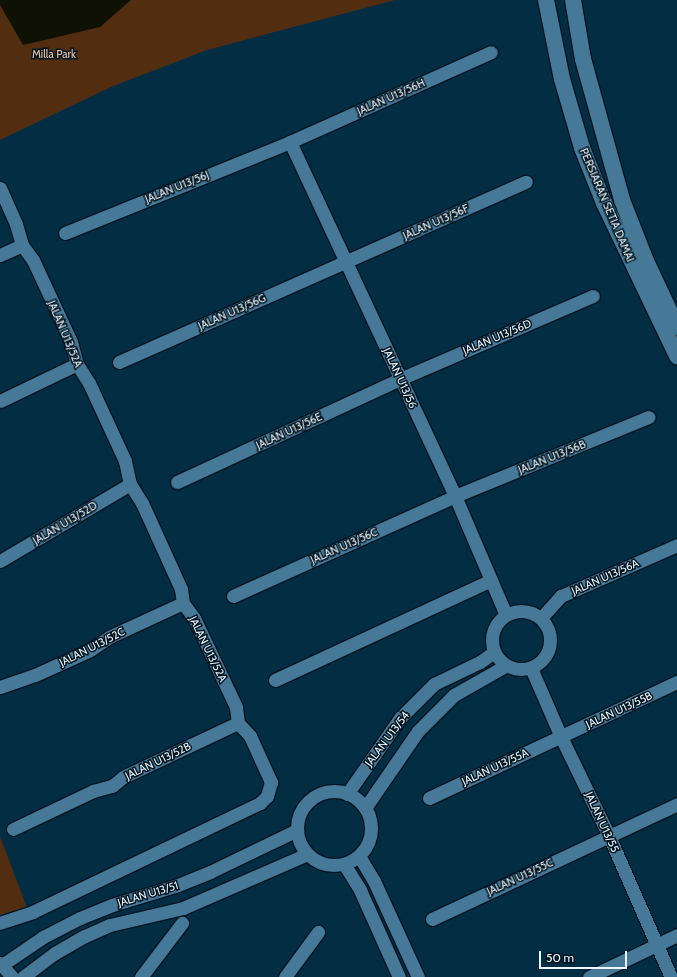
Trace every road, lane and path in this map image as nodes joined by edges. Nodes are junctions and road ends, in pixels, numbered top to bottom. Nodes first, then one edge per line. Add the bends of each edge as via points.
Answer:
1 (573, 0) edge
2 (580, 0) edge
3 (546, 2) edge
4 (577, 33) junction
5 (491, 52) dead end
6 (290, 142) junction
7 (526, 182) dead end
8 (0, 188) edge
9 (65, 233) dead end
10 (22, 245) junction
11 (0, 256) edge
12 (346, 261) junction
13 (593, 296) dead end
14 (677, 327) edge
15 (677, 356) edge
16 (119, 362) dead end
17 (77, 364) junction
18 (400, 379) junction
19 (0, 401) edge
20 (649, 417) dead end
21 (177, 482) dead end
22 (130, 484) junction
23 (455, 496) junction
24 (677, 545) edge
25 (0, 561) edge
26 (491, 580) junction
27 (233, 596) dead end
28 (183, 603) junction
29 (506, 615) junction
30 (540, 618) junction
31 (494, 652) junction
32 (505, 666) junction
33 (531, 668) junction
34 (275, 680) dead end
35 (677, 682) edge
36 (0, 687) edge
37 (238, 723) junction
38 (561, 737) junction
39 (346, 794) junction
40 (429, 798) dead end
41 (677, 804) edge
42 (365, 808) junction
43 (13, 829) dead end
44 (297, 830) junction
45 (609, 836) junction
46 (307, 854) junction
47 (359, 856) junction
48 (344, 864) junction
49 (432, 919) dead end
50 (0, 923) edge
51 (182, 923) dead end
52 (318, 932) dead end
53 (677, 935) edge
54 (657, 945) junction
55 (1, 964) edge
56 (12, 977) edge
57 (23, 977) edge
58 (141, 977) edge
59 (285, 977) edge
60 (400, 977) edge
61 (418, 977) edge
62 (589, 977) edge
63 (671, 977) edge

1 - 4 street, PERSIARAN SETIA DAMAI
2 - 4 street
3 - 15 street, PERSIARAN SETIA DAMAI via 562,79 582,148 604,202
4 - 14 street, PERSIARAN SETIA DAMAI via 622,200 646,261
5 - 6 street, JALAN U13/56H
6 - 9 street, JALAN U13/56J
6 - 12 street, JALAN U13/56
7 - 12 street, JALAN U13/56F
8 - 10 street, JALAN U13/52A
10 - 11 street
10 - 17 street, JALAN U13/52A via 33,260 71,342
12 - 16 street, JALAN U13/56G
12 - 18 street, JALAN U13/56
13 - 18 street, JALAN U13/56D
17 - 19 street
17 - 22 street, JALAN U13/52A via 89,383 125,461
18 - 21 street, JALAN U13/56E
18 - 23 street, JALAN U13/56
20 - 23 street, JALAN U13/56B
22 - 25 street, JALAN U13/52D
22 - 28 street, JALAN U13/52A via 142,503 181,589
23 - 26 street, JALAN U13/56
23 - 27 street, JALAN U13/56C
24 - 30 street, JALAN U13/56A via 561,596
26 - 29 street, JALAN U13/56
26 - 34 street
28 - 36 street, JALAN U13/52C via 109,637 90,650 35,675
28 - 37 street, JALAN U13/52A via 194,618 236,707
29 - 30 street via 524,611
29 - 31 street via 500,620 492,635
30 - 33 street via 547,626 550,646 540,663
31 - 32 street
31 - 39 street, JALAN U13/54 via 480,662 434,684 400,718
32 - 33 street via 523,670
32 - 42 street, JALAN U13/54 via 454,694 418,731
33 - 38 street, JALAN U13/55
35 - 38 street, JALAN U13/55B
37 - 43 street, JALAN U13/52B via 123,777 112,786 92,791
37 - 50 street via 250,736 269,775 270,789 260,803 33,912
38 - 40 street, JALAN U13/55A
38 - 45 street, JALAN U13/55
39 - 42 street
39 - 44 street via 326,792 308,802 300,815
41 - 45 street, JALAN U13/55C
42 - 47 street via 370,820 370,833 367,846
44 - 46 street via 300,843
44 - 55 street, JALAN U13/51 via 178,885 112,904 80,918 43,937
45 - 49 street, JALAN U13/55C
45 - 54 street, JALAN U13/55
46 - 48 street via 324,864
46 - 57 street, JALAN U13/51 via 183,908 110,925 55,953
47 - 48 street
47 - 61 street via 374,881
48 - 60 street via 360,890
51 - 58 street
52 - 59 street
53 - 54 street
54 - 62 street
54 - 63 street, JALAN U13/55
55 - 56 street

